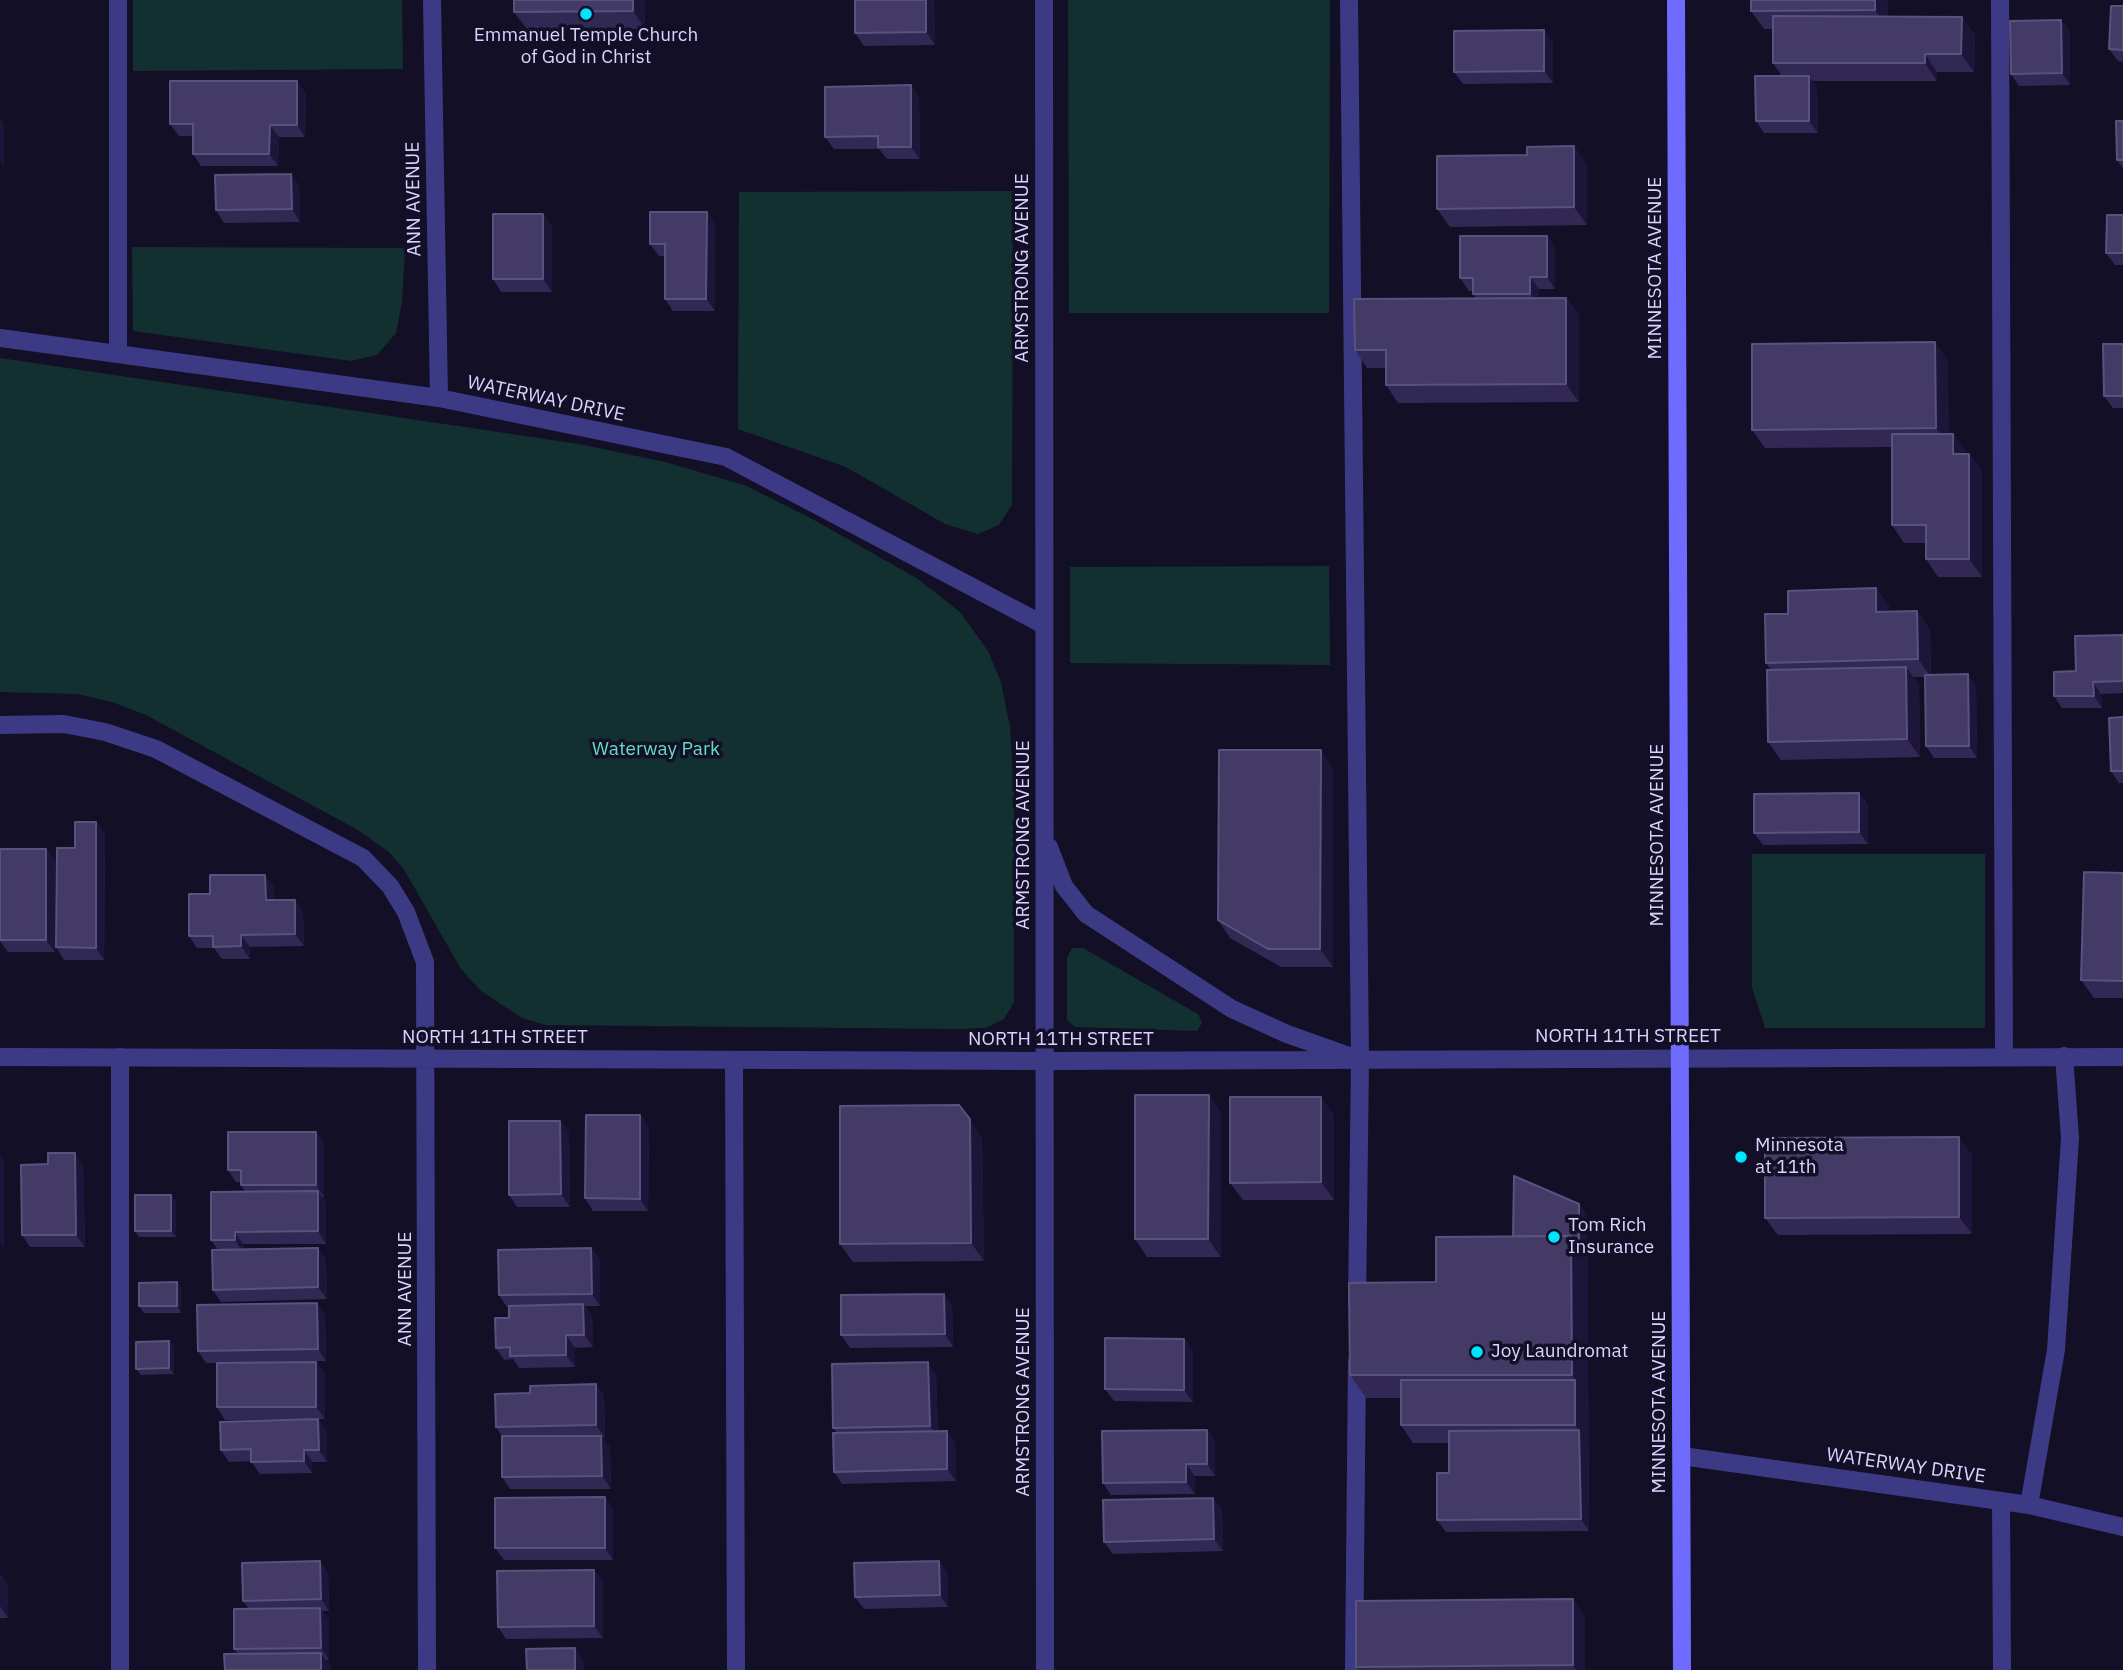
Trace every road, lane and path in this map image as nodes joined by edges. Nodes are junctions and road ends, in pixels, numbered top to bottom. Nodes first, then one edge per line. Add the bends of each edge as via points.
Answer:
1 (118, 0) edge
2 (432, 0) edge
3 (1044, 0) edge
4 (1349, 0) edge
5 (1676, 0) edge
6 (2000, 0) edge
7 (0, 338) edge
8 (118, 354) junction
9 (439, 398) junction
10 (1044, 625) junction
11 (0, 725) edge
12 (1045, 837) junction
13 (2004, 1056) junction
14 (2064, 1056) junction
15 (0, 1057) edge
16 (1680, 1057) junction
17 (2123, 1057) edge
18 (120, 1058) junction
19 (427, 1059) junction
20 (734, 1060) junction
21 (1360, 1060) junction
22 (1045, 1062) junction
23 (1682, 1456) junction
24 (2001, 1501) junction
25 (2029, 1505) junction
26 (2123, 1527) edge
27 (120, 1670) edge
28 (427, 1670) edge
29 (736, 1670) edge
30 (1045, 1670) edge
31 (1354, 1670) edge
32 (1682, 1670) edge
33 (2001, 1670) edge

1 - 8 street
2 - 9 street, ANN AVENUE
3 - 10 street, ARMSTRONG AVENUE
4 - 21 street
5 - 16 main road, MINNESOTA AVENUE
6 - 13 street
7 - 8 street, WATERWAY DRIVE
8 - 9 street, WATERWAY DRIVE
9 - 10 street, WATERWAY DRIVE via 726,457
10 - 12 street, ARMSTRONG AVENUE
11 - 19 street, ANN AVENUE via 64,724 156,748 363,858 390,886 406,912 425,962
12 - 21 street via 1064,886 1086,914 1232,1009
12 - 22 street, ARMSTRONG AVENUE
13 - 14 street, NORTH 11TH STREET
13 - 16 street, NORTH 11TH STREET
14 - 17 street, NORTH 11TH STREET
14 - 25 street via 2070,1138 2056,1350
15 - 18 street, NORTH 11TH STREET
16 - 21 street, NORTH 11TH STREET
16 - 23 main road, MINNESOTA AVENUE
18 - 19 street, NORTH 11TH STREET
18 - 27 street
19 - 20 street, NORTH 11TH STREET
19 - 28 street, ANN AVENUE
20 - 22 street, NORTH 11TH STREET
20 - 29 street
21 - 22 street, NORTH 11TH STREET
21 - 31 street
22 - 30 street, ARMSTRONG AVENUE
23 - 24 street, WATERWAY DRIVE
23 - 32 main road, MINNESOTA AVENUE
24 - 25 street, WATERWAY DRIVE
24 - 33 street
25 - 26 street, WATERWAY DRIVE

